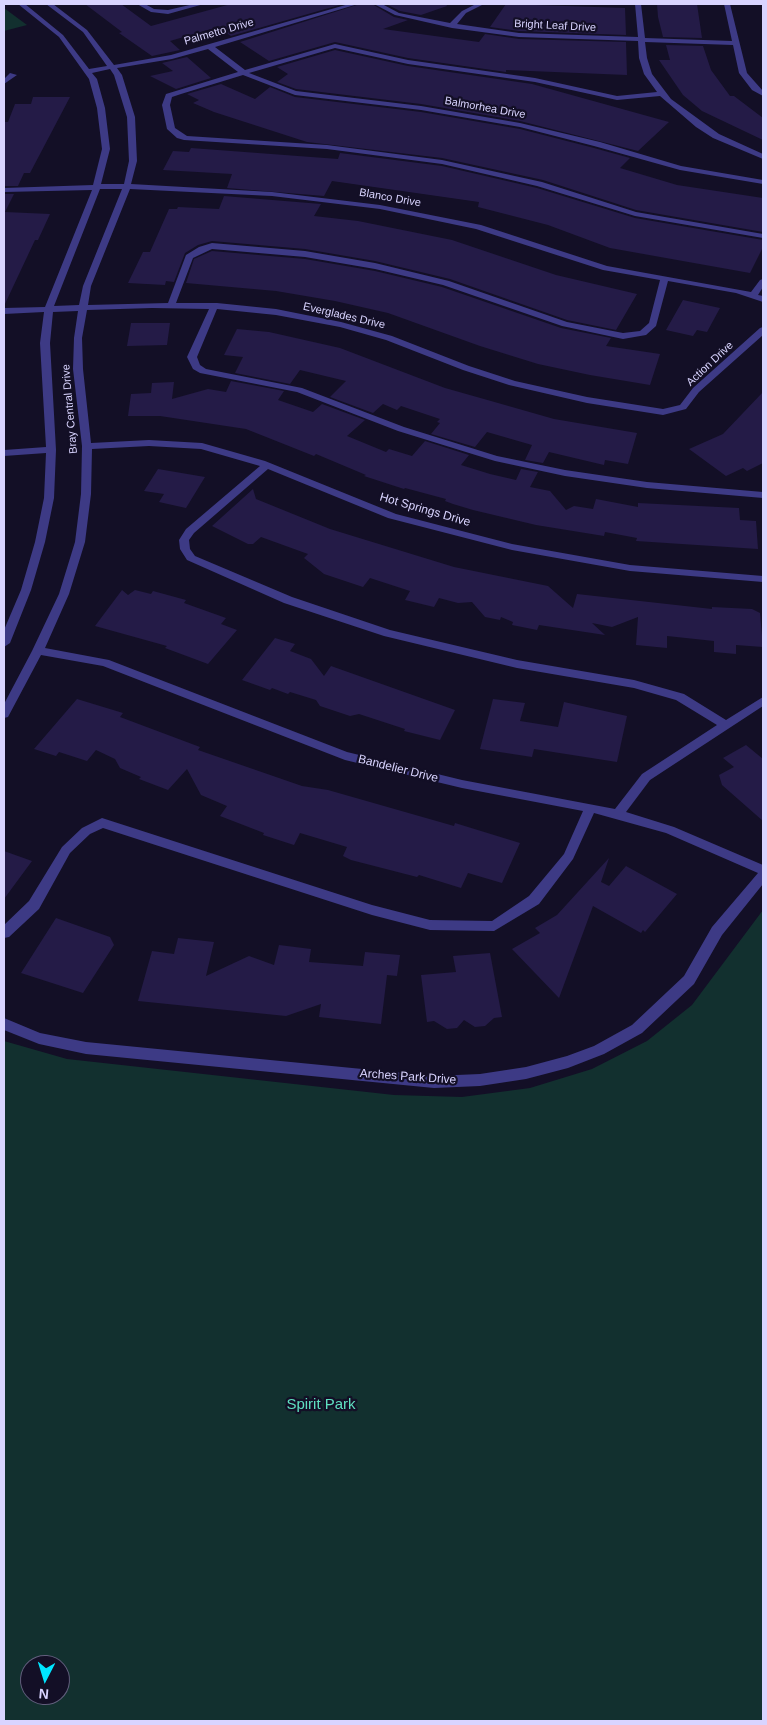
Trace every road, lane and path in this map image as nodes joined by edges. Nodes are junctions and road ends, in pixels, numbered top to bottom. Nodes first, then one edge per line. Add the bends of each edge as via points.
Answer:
1 (21, 4) edge
2 (50, 4) edge
3 (140, 4) edge
4 (201, 4) edge
5 (355, 4) edge
6 (377, 4) edge
7 (481, 4) edge
8 (638, 4) edge
9 (727, 4) edge
10 (452, 26) junction
11 (642, 40) junction
12 (736, 43) junction
13 (209, 46) junction
14 (112, 67) junction
15 (88, 71) junction
16 (243, 72) junction
17 (12, 76) dead end
18 (4, 82) edge
19 (663, 94) junction
20 (763, 94) edge
21 (763, 157) edge
22 (763, 182) edge
23 (98, 185) junction
24 (127, 186) junction
25 (4, 190) edge
26 (763, 236) edge
27 (665, 278) junction
28 (763, 282) edge
29 (753, 295) junction
30 (763, 299) edge
31 (171, 306) junction
32 (214, 306) junction
33 (83, 308) junction
34 (50, 310) junction
35 (4, 311) edge
36 (763, 330) edge
37 (670, 411) joint
38 (87, 446) junction
39 (51, 450) junction
40 (4, 453) edge
41 (267, 465) junction
42 (763, 495) edge
43 (763, 580) edge
44 (4, 643) edge
45 (38, 651) junction
46 (763, 701) edge
47 (4, 714) edge
48 (727, 726) junction
49 (590, 808) junction
50 (618, 814) junction
51 (763, 870) edge
52 (763, 876) edge
53 (4, 933) edge
54 (4, 1024) edge

1 - 15 street, Bray Central Drive via 61,36
2 - 14 street, Bray Central Drive via 85,31
3 - 4 street via 160,12
5 - 13 street, Palmetto Drive
6 - 10 street, Bright Leaf Drive via 408,17
7 - 10 street via 464,12
8 - 11 street
9 - 12 street
10 - 11 street, Bright Leaf Drive via 538,36
11 - 12 street, Bright Leaf Drive
11 - 19 street via 648,74
12 - 20 street via 743,73
13 - 14 street, Palmetto Drive via 172,57
13 - 16 street, Balmorhea Drive
14 - 15 street, Palmetto Drive
14 - 24 street, Bray Central Drive via 131,117 133,161
15 - 23 street, Bray Central Drive via 93,79 106,136
16 - 19 street via 335,46 617,98
16 - 22 street, Balmorhea Drive via 301,95 421,108 520,125 680,168
16 - 26 street via 169,96 166,105 174,133 187,138 327,147 442,162 539,184 635,214
17 - 18 street
19 - 21 street via 705,128
23 - 24 street, Blanco Drive
23 - 25 street, Blanco Drive
23 - 34 street, Bray Central Drive
24 - 27 street, Blanco Drive via 280,194 380,207 478,228 606,268
24 - 33 street, Bray Central Drive via 87,286
27 - 29 street, Blanco Drive
27 - 31 street via 654,324 643,333 623,336 565,324 446,283 375,266 305,254 212,246 188,257
28 - 29 street
29 - 30 street, Blanco Drive
31 - 32 street, Everglades Drive
31 - 33 street, Everglades Drive
32 - 37 street, Everglades Drive via 276,312 341,325 389,338 512,383 652,412
32 - 42 street via 192,357 196,367 202,371 299,390 401,429 495,458 565,473 647,485
33 - 34 street, Everglades Drive
33 - 38 street, Bray Central Drive via 78,338 78,369
34 - 35 street, Everglades Drive
34 - 39 street, Bray Central Drive via 45,343
36 - 37 street, Action Drive via 696,390 688,402
38 - 41 street, Hot Springs Drive via 202,446
38 - 45 street, Bray Central Drive via 80,542 64,594
39 - 40 street
39 - 44 street, Bray Central Drive via 49,498 40,542 26,590
41 - 43 street, Hot Springs Drive via 392,516 512,547 630,568
41 - 48 street via 190,531 184,540 190,558 288,600 388,633 517,664 634,684 680,697
45 - 47 street, Bray Central Drive
45 - 49 street, Bandelier Drive via 105,663 345,756 462,784
46 - 48 street
48 - 50 street via 646,777
49 - 50 street, Bandelier Drive
49 - 53 street via 570,856 534,900 494,926 420,923 102,823 86,831 66,850 34,905
50 - 51 street, Bandelier Drive via 670,830
52 - 54 street, Arches Park Drive via 718,931 688,980 637,1029 599,1050 526,1073 434,1082 86,1048 39,1038

